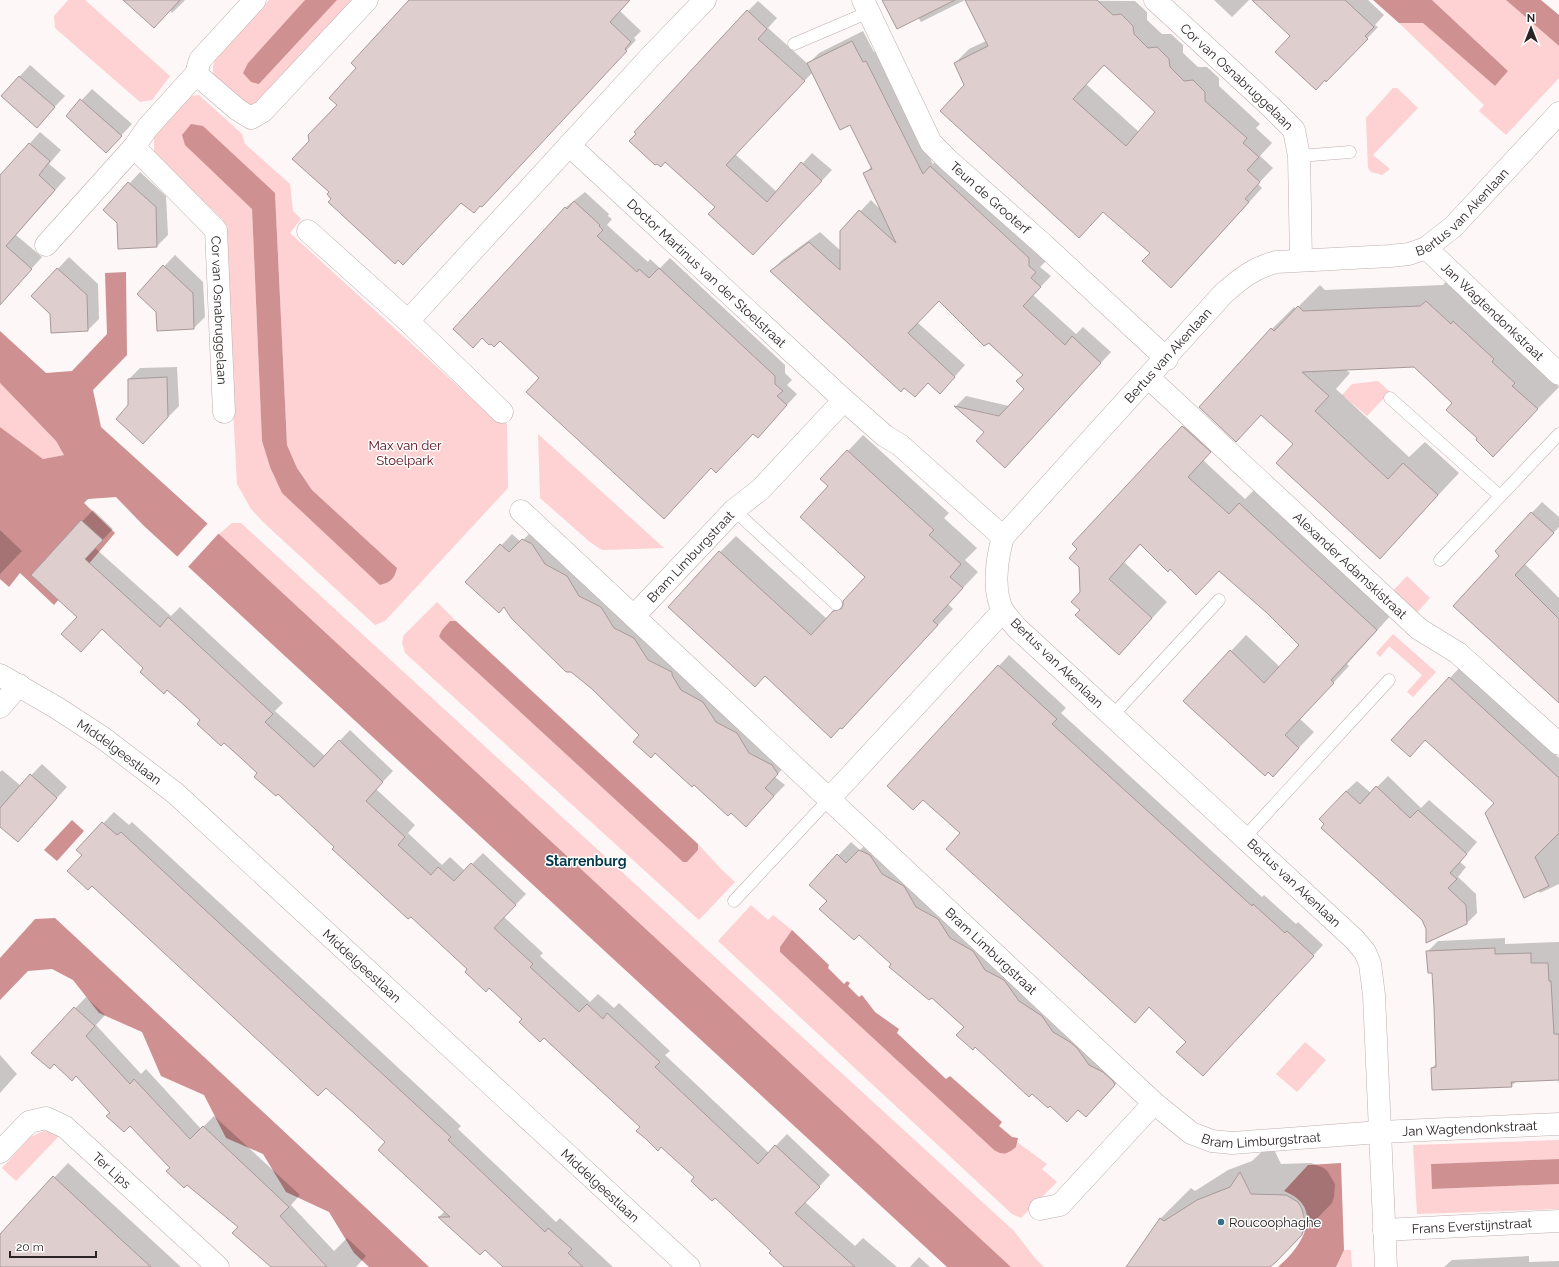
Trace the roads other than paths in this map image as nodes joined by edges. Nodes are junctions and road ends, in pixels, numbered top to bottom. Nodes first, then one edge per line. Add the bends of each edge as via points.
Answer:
1 (255, 0) edge
2 (367, 0) edge
3 (705, 0) edge
4 (1156, 0) edge
5 (866, 6) edge
6 (794, 44) dead end
7 (196, 74) junction
8 (1559, 113) edge
9 (569, 146) junction
10 (134, 147) junction
11 (1350, 152) dead end
12 (1299, 156) junction
13 (308, 231) dead end
14 (46, 245) dead end
15 (1426, 248) junction
16 (1301, 259) junction
17 (408, 321) junction
18 (1167, 358) junction
19 (1559, 374) edge
20 (1149, 378) junction
21 (1390, 398) dead end
22 (844, 400) junction
23 (224, 412) dead end
24 (502, 412) dead end
25 (1559, 434) edge
26 (1500, 496) junction
27 (734, 510) junction
28 (521, 511) dead end
29 (1003, 537) junction
30 (1440, 560) dead end
31 (1219, 600) dead end
32 (836, 604) dead end
33 (1003, 611) junction
34 (634, 616) junction
35 (0, 676) edge
36 (1389, 680) dead end
37 (19, 685) junction
38 (0, 707) edge
39 (1112, 716) junction
40 (1559, 744) edge
41 (830, 798) junction
42 (1245, 837) junction
43 (734, 901) dead end
44 (1154, 1103) junction
45 (1559, 1124) edge
46 (1380, 1132) junction
47 (0, 1152) edge
48 (1040, 1209) dead end
49 (1559, 1221) edge
50 (1384, 1230) junction
51 (218, 1267) edge
52 (689, 1267) edge
53 (1386, 1267) edge

1 - 7 street via 200,60
2 - 7 street via 263,111 251,118
3 - 9 street
4 - 12 street, Cor van Osnabruggelaan via 1294,130
5 - 6 lane
5 - 18 street, Teun de Grooterf via 931,143
7 - 10 street via 148,127
8 - 15 street, Bertus van Akenlaan via 1453,227
9 - 17 street
9 - 22 street, Doctor Martinus van der Stoelstraat
10 - 14 street
10 - 23 street, Cor van Osnabruggelaan via 216,230
11 - 12 lane
12 - 16 street, Cor van Osnabruggelaan
13 - 17 street
15 - 16 street, Bertus van Akenlaan via 1409,254 1390,256
15 - 19 street, Jan Wagtendonkstraat
16 - 18 street, Bertus van Akenlaan via 1276,262 1246,273 1223,294
17 - 24 street
18 - 20 street, Bertus van Akenlaan
20 - 29 street, Bertus van Akenlaan
20 - 40 street, Alexander Adamskistraat via 1419,629 1458,653
21 - 26 lane
22 - 27 street via 761,489
22 - 29 street, Doctor Martinus van der Stoelstraat via 885,436 900,445
25 - 26 lane
26 - 30 lane
27 - 32 lane, Bram Limburgstraat
27 - 34 street, Bram Limburgstraat
28 - 34 street, Bram Limburgstraat
29 - 33 street, Bertus van Akenlaan via 999,550 996,584
31 - 39 lane
33 - 39 street, Bertus van Akenlaan via 1017,628
33 - 41 street
34 - 41 street, Bram Limburgstraat
35 - 37 street, Middelgeestlaan
36 - 42 lane
37 - 38 street
37 - 52 street, Middelgeestlaan via 103,738 175,793
39 - 42 street, Bertus van Akenlaan
41 - 43 lane
41 - 44 street, Bram Limburgstraat
42 - 46 street, Bertus van Akenlaan via 1365,952 1370,964 1374,995
44 - 46 street, Bram Limburgstraat via 1191,1133 1212,1141 1232,1143
44 - 48 street via 1060,1205
45 - 46 street, Jan Wagtendonkstraat
46 - 50 street, Bertus van Akenlaan
47 - 51 street, Ter Lips via 29,1122 46,1118 65,1127
49 - 50 street, Frans Everstijnstraat
50 - 53 street, Bertus van Akenlaan

